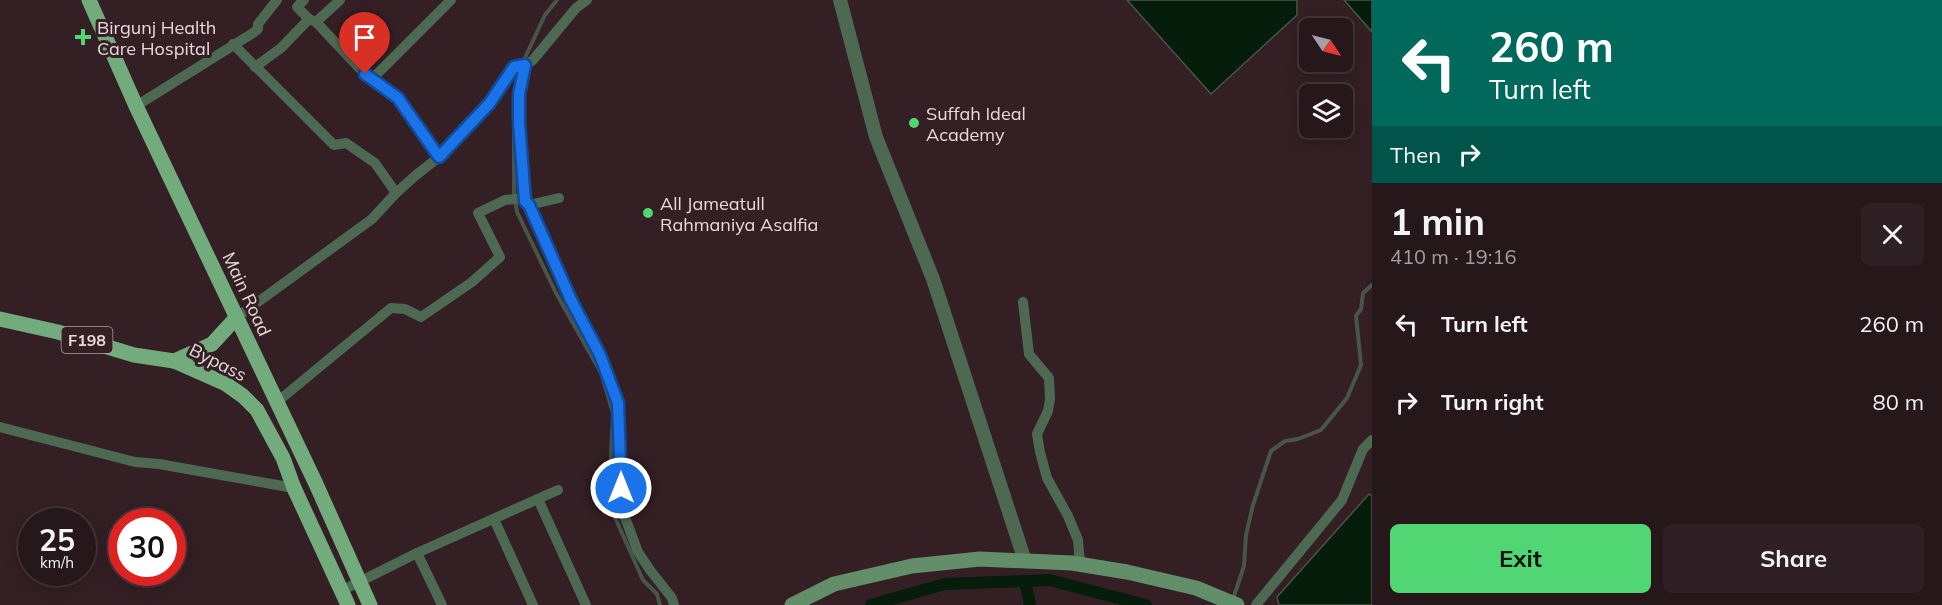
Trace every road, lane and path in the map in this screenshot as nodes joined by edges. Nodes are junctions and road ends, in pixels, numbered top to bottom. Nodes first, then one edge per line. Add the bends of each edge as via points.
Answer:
1 (89, 0) edge
2 (277, 0) edge
3 (339, 0) edge
4 (451, 0) edge
5 (587, 0) edge
6 (840, 0) edge
7 (296, 2) edge
8 (312, 21) junction
9 (233, 44) junction
10 (525, 65) junction
11 (255, 67) junction
12 (372, 79) junction
13 (136, 106) junction
14 (439, 157) junction
15 (396, 193) junction
16 (559, 198) dead end
17 (526, 201) junction
18 (1023, 302) dead end
19 (236, 318) junction
20 (0, 321) edge
21 (174, 361) junction
22 (277, 402) junction
23 (0, 427) edge
24 (1372, 440) edge
25 (294, 488) junction
26 (558, 490) dead end
27 (538, 499) junction
28 (494, 519) junction
29 (417, 553) junction
30 (1025, 561) junction
31 (1080, 564) junction
32 (360, 581) junction
33 (344, 598) edge
34 (370, 605) edge
35 (442, 605) edge
36 (533, 605) edge
37 (586, 605) edge
38 (674, 605) edge
39 (792, 605) edge
40 (1237, 605) edge
41 (1256, 605) edge

1 - 13 main road, Main Road
2 - 9 street via 258,29
3 - 8 street
4 - 12 street
5 - 10 street
6 - 30 street via 876,137 933,279
7 - 8 street
8 - 11 street
8 - 12 street
9 - 11 street
9 - 13 street
10 - 14 street via 514,67 489,104
10 - 17 street via 519,123
11 - 15 street via 334,145 346,143 375,163
12 - 14 street via 398,98
13 - 19 main road, Main Road
14 - 15 street
15 - 19 street via 372,219
16 - 17 street
17 - 22 street via 505,200 478,213 500,257 472,282 421,317 405,309 391,308
17 - 38 street via 600,355 618,403 620,504 638,552
18 - 31 street via 1029,354 1049,378 1048,411 1037,434 1040,452 1047,478 1078,540
19 - 21 main road, Bypass via 212,344
19 - 22 main road, Main Road
20 - 21 main road, Bypass / F198
21 - 25 main road, Bypass / F198 via 226,384 257,410
22 - 32 main road, Main Road
23 - 25 street via 135,462
24 - 41 street via 1363,448 1342,500
25 - 33 main road
26 - 27 street
27 - 28 street
27 - 37 street
28 - 29 street
28 - 36 street
29 - 32 street
29 - 35 street
30 - 31 main road
30 - 39 main road via 980,559 912,566 834,584
31 - 40 main road via 1196,588
32 - 33 street
32 - 34 main road, Main Road

